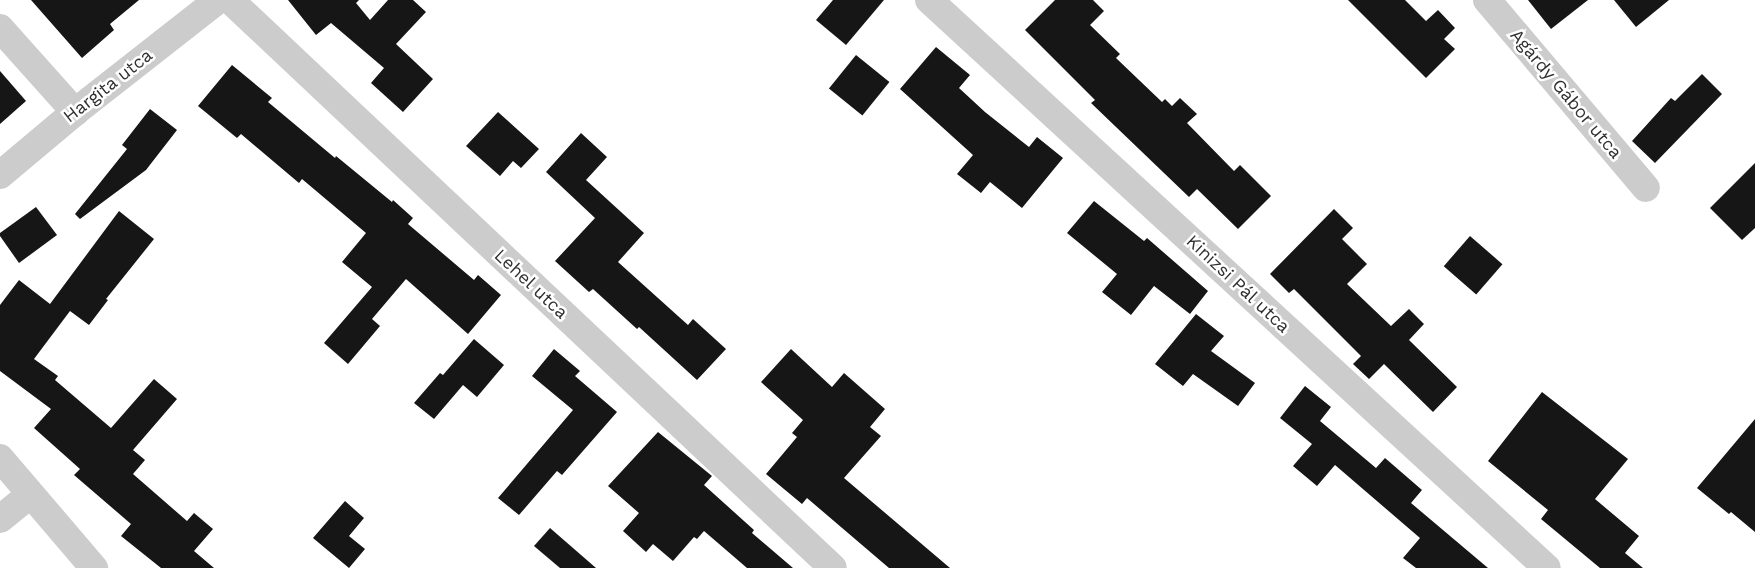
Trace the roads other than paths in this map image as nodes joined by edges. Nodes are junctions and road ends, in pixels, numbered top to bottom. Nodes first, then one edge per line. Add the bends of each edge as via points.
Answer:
1 (218, 0) edge
2 (230, 0) edge
3 (929, 0) edge
4 (1487, 0) edge
5 (0, 28) edge
6 (75, 112) junction
7 (0, 175) edge
8 (1646, 188) dead end
9 (0, 458) edge
10 (30, 495) junction
11 (0, 519) edge
12 (94, 568) edge
13 (832, 568) edge
14 (1547, 568) edge

1 - 6 street, Hargita utca
2 - 13 street, Lehel utca
3 - 14 street, Kinizsi Pál utca
4 - 8 street, Agárdy Gábor utca
5 - 6 street
6 - 7 street, Hargita utca
9 - 10 street
10 - 11 street
10 - 12 street

